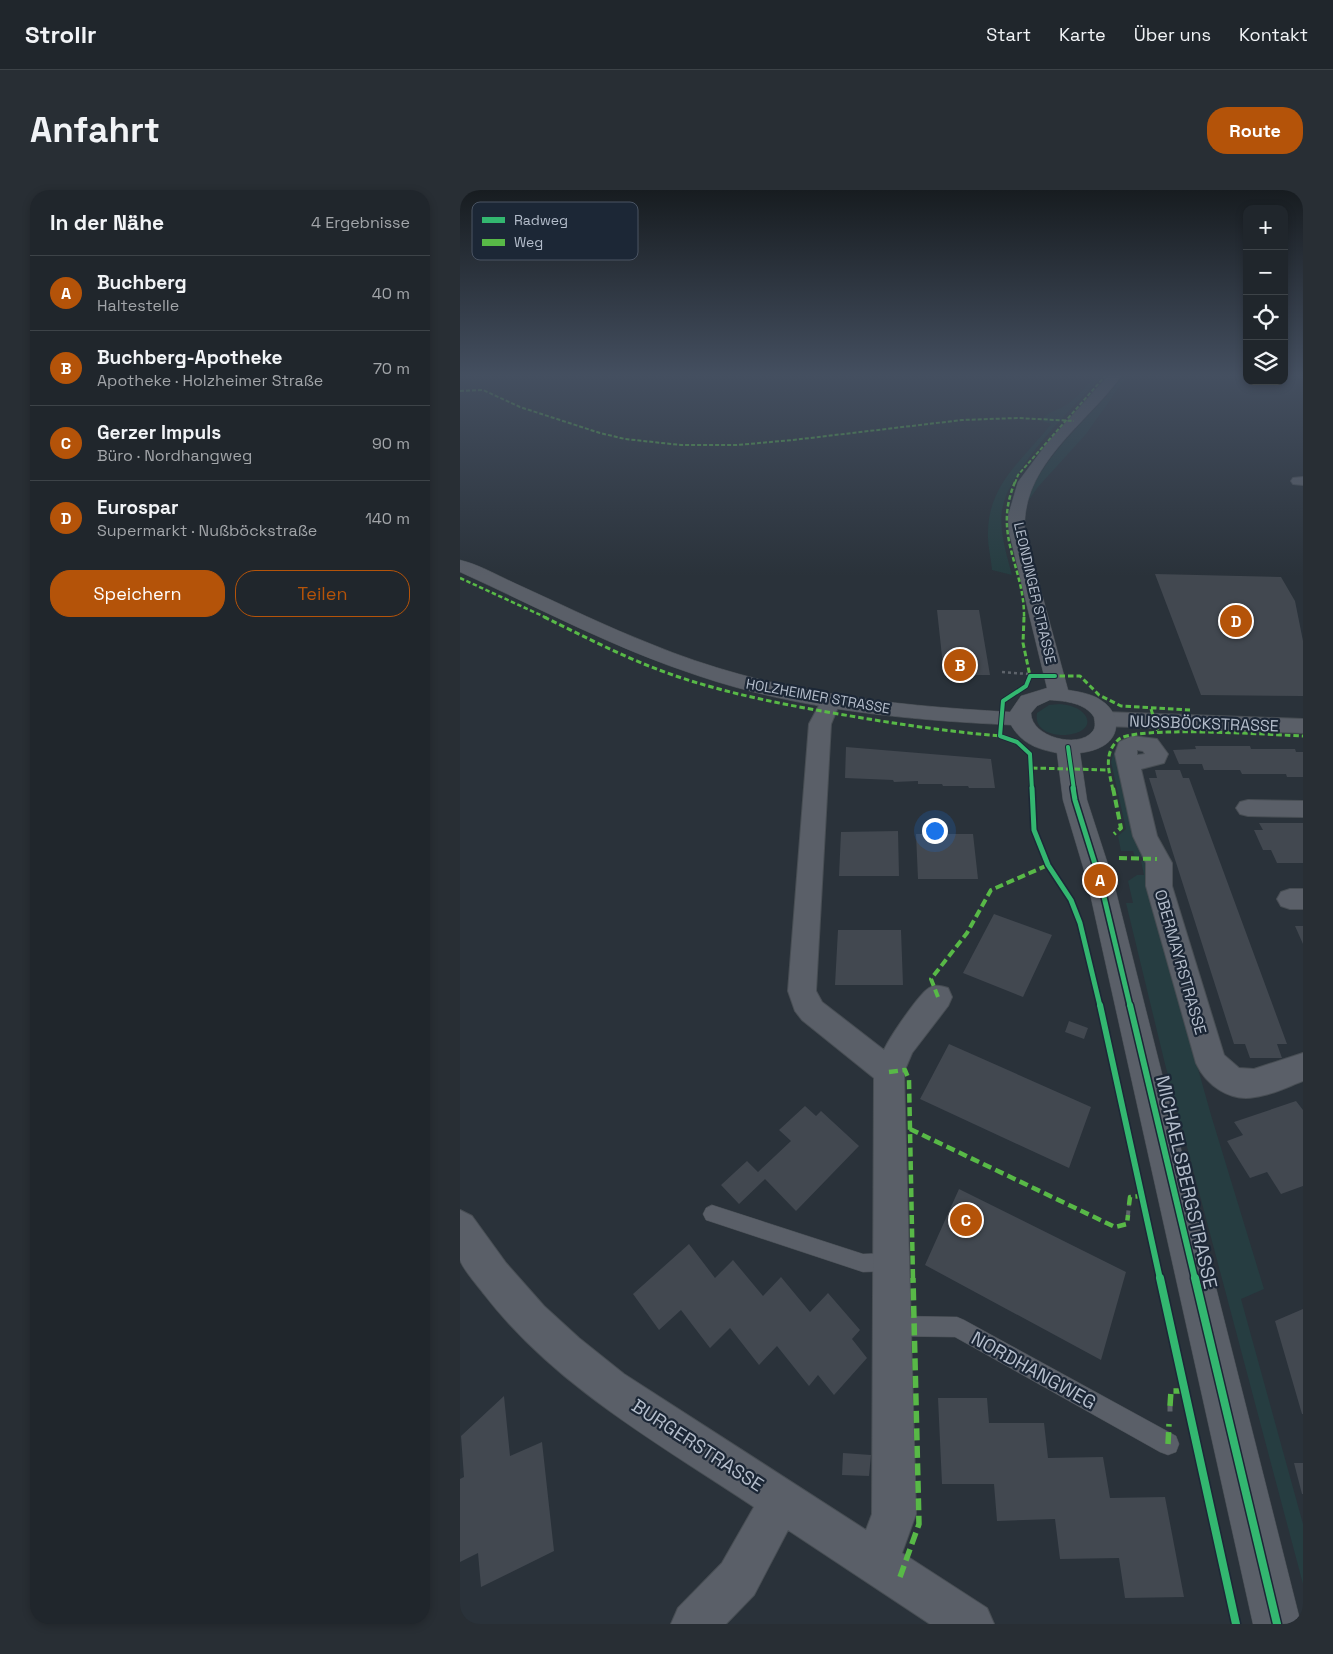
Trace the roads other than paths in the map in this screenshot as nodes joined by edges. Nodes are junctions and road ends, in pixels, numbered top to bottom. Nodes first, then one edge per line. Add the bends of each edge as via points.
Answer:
1 (1056, 442) edge
2 (460, 564) edge
3 (1059, 694) junction
4 (831, 700) junction
5 (1020, 719) junction
6 (1105, 719) junction
7 (1303, 726) edge
8 (1068, 747) junction
9 (1128, 763) dead end
10 (1248, 808) dead end
11 (1303, 809) edge
12 (938, 997) dead end
13 (1303, 1067) edge
14 (889, 1072) junction
15 (712, 1214) dead end
16 (460, 1228) edge
17 (892, 1262) junction
18 (892, 1326) junction
19 (1168, 1444) dead end
20 (781, 1500) junction
21 (876, 1562) junction
22 (694, 1624) edge
23 (971, 1624) edge
24 (1277, 1624) edge

1 - 3 street, LEONDINGER STRASSE via 1026,482 1016,516 1017,532
2 - 4 street, HOLZHEIMER STRASSE via 670,659 750,684
3 - 5 street via 1029,701 1022,707
3 - 6 street via 1082,698
4 - 5 street, HOLZHEIMER STRASSE via 902,711
4 - 14 street via 820,724 802,991 812,1011
5 - 8 street via 1022,726 1034,738
6 - 7 street, NUSSBÖCKSTRASSE
6 - 8 street via 1104,732 1099,738
8 - 24 street, MICHAELSBERGSTRASSE via 1075,800 1100,880
9 - 13 street, OBERMAYRSTRASSE via 1145,836 1160,863 1159,886 1211,1063 1221,1075 1235,1083 1251,1085
10 - 11 street
12 - 14 street via 901,1046
14 - 17 street
15 - 17 lane via 863,1263
16 - 20 street, BURGERSTRASSE via 478,1257 514,1301 558,1346 610,1388
17 - 18 street
18 - 19 lane, NORDHANGWEG via 957,1327
18 - 21 street via 894,1514
20 - 21 street, BURGERSTRASSE
20 - 22 street via 738,1579
21 - 23 street, BURGERSTRASSE

